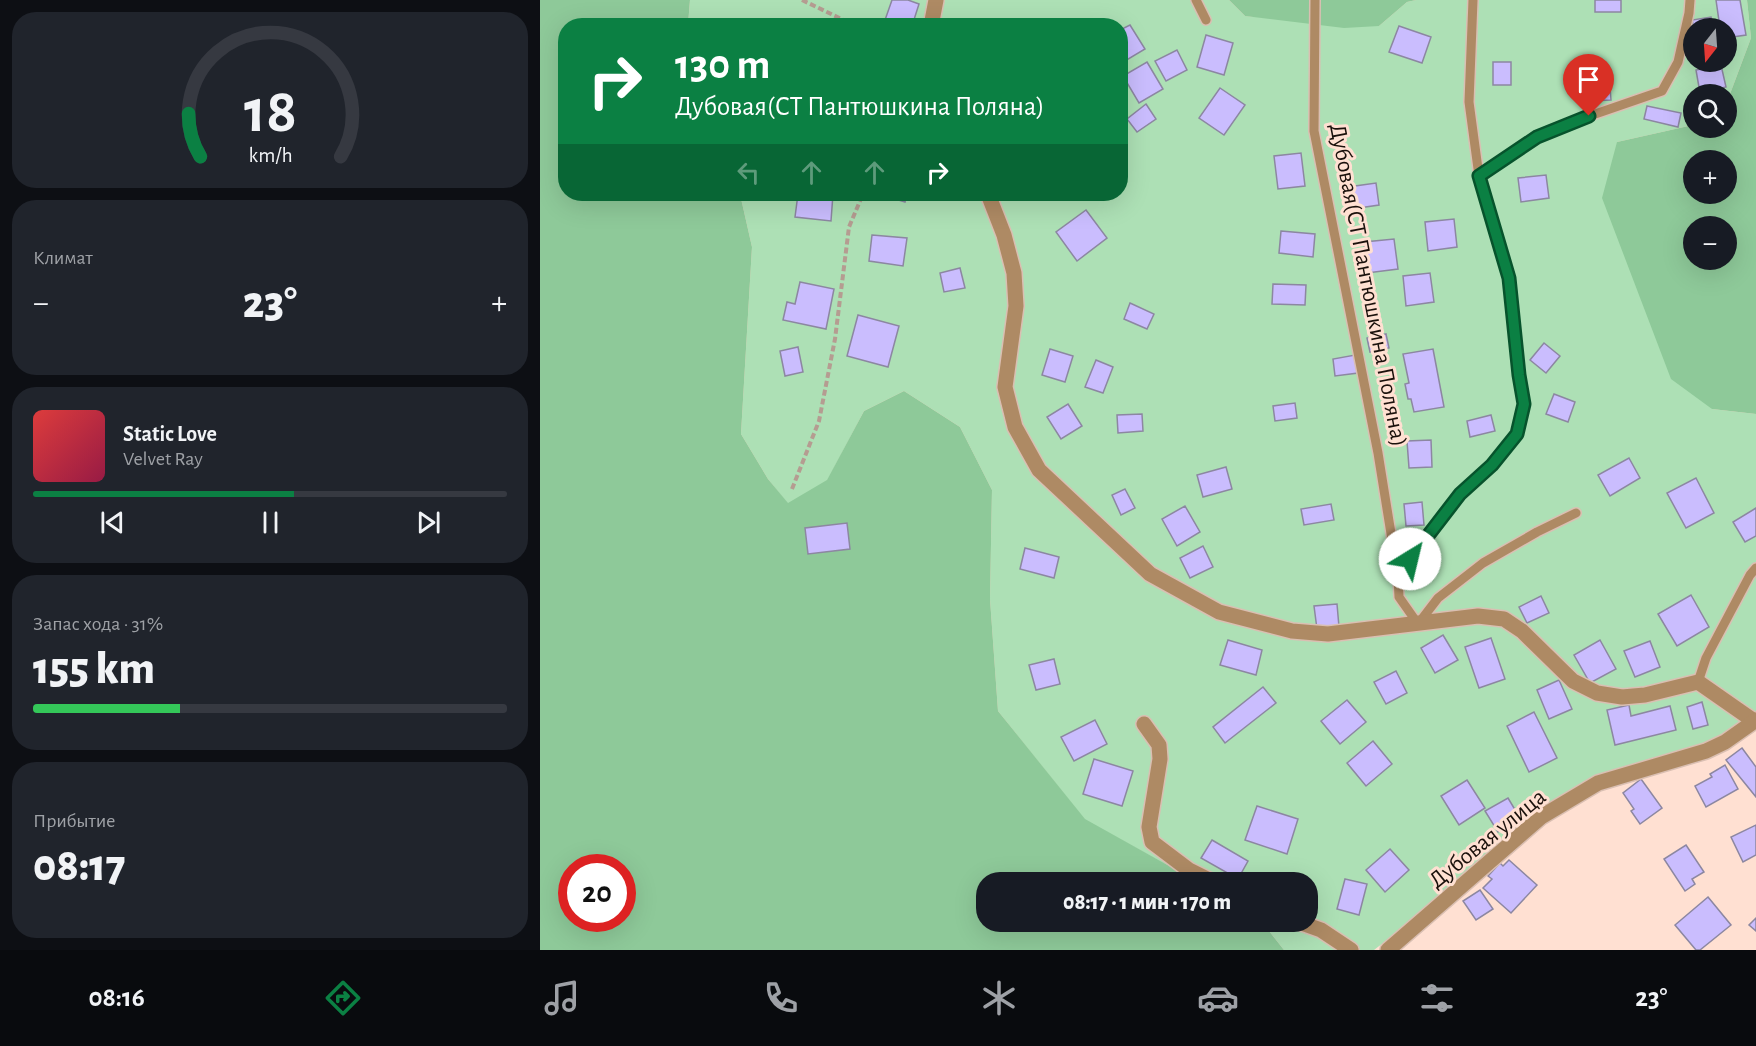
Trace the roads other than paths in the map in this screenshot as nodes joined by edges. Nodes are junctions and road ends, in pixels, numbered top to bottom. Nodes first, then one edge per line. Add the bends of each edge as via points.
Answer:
1 (1196, 0) edge
2 (1315, 0) edge
3 (1473, 0) edge
4 (1690, 0) edge
5 (1206, 20) dead end
6 (1479, 176) junction
7 (991, 201) edge
8 (1576, 513) dead end
9 (1756, 568) edge
10 (1398, 577) junction
11 (1418, 624) junction
12 (1698, 682) junction
13 (1755, 720) edge
14 (1144, 724) dead end
15 (1193, 872) edge
16 (1318, 929) edge
17 (1352, 950) edge
18 (1388, 950) edge

1 - 5 lane
2 - 10 lane, Дубовая(СТ Пантюшкина Поляна) via 1314,131 1378,453
3 - 6 lane via 1469,102
4 - 6 lane via 1678,62 1662,91 1537,137
6 - 10 lane via 1509,278 1524,404 1517,434 1492,465 1460,494
7 - 11 street via 1014,273 1016,306 1005,387 1016,427 1039,470 1150,574 1220,612 1292,631 1328,634
8 - 11 lane via 1483,563 1438,598
9 - 12 lane via 1706,658
10 - 11 lane, Дубовая(СТ Пантюшкина Поляна) via 1399,597
11 - 12 street via 1478,616 1504,619 1522,630 1573,681 1597,693 1645,695
12 - 13 street
13 - 18 street, Дубовая улица via 1706,751 1598,783 1541,817
14 - 15 street via 1159,745 1160,759 1149,827 1152,842
16 - 17 street

